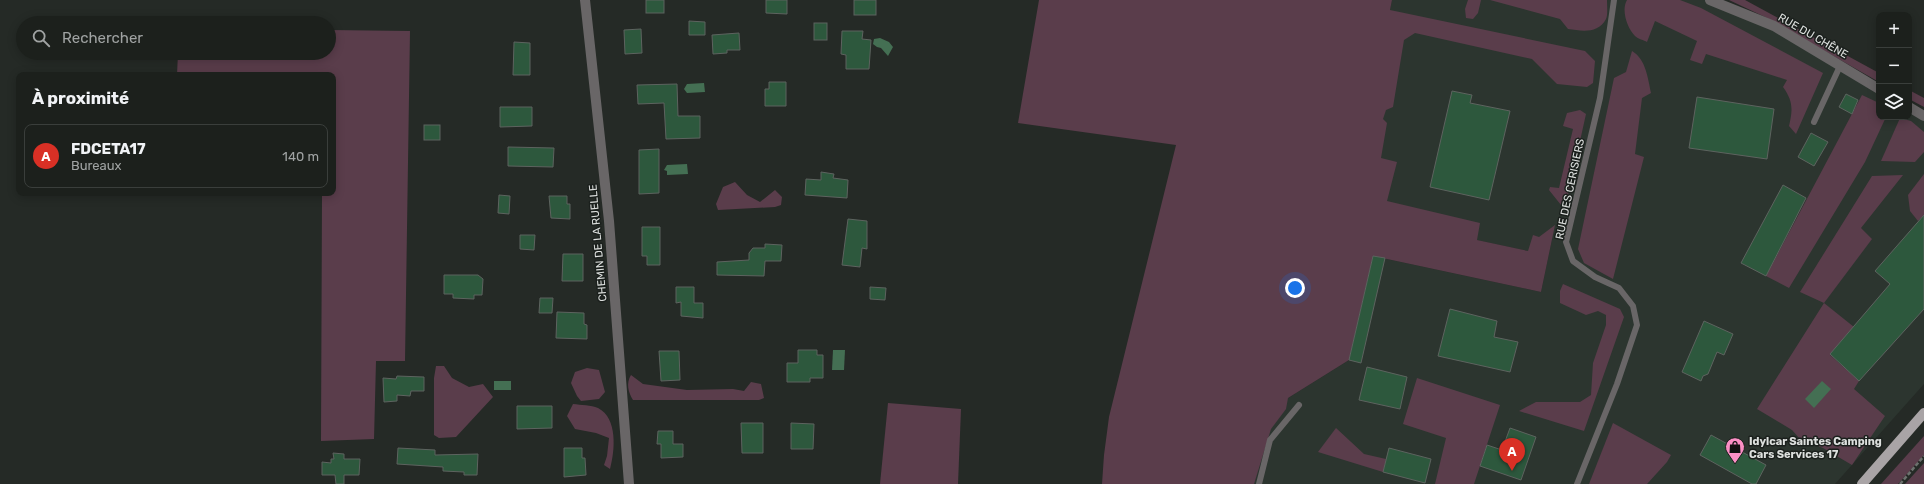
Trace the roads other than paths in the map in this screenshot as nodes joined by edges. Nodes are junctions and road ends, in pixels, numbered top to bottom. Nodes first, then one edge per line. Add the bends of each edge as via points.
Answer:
1 (585, 0) edge
2 (1614, 0) edge
3 (1710, 0) edge
4 (1840, 66) junction
5 (1876, 87) edge
6 (1912, 109) edge
7 (1924, 116) edge
8 (1814, 122) dead end
9 (1299, 405) dead end
10 (1924, 413) edge
11 (629, 484) edge
12 (1259, 484) edge
13 (1577, 484) edge
14 (1862, 484) edge

1 - 11 street, CHEMIN DE LA RUELLE via 609,221
2 - 13 lane, RUE DES CERISIERS via 1600,98 1566,242 1573,261 1595,277 1619,288 1633,306 1637,325 1617,384
3 - 4 street, RUE DU CHÊNE via 1774,26
4 - 5 street, RUE DU CHÊNE
4 - 8 lane
6 - 7 street
9 - 12 lane via 1270,440
10 - 14 main road

